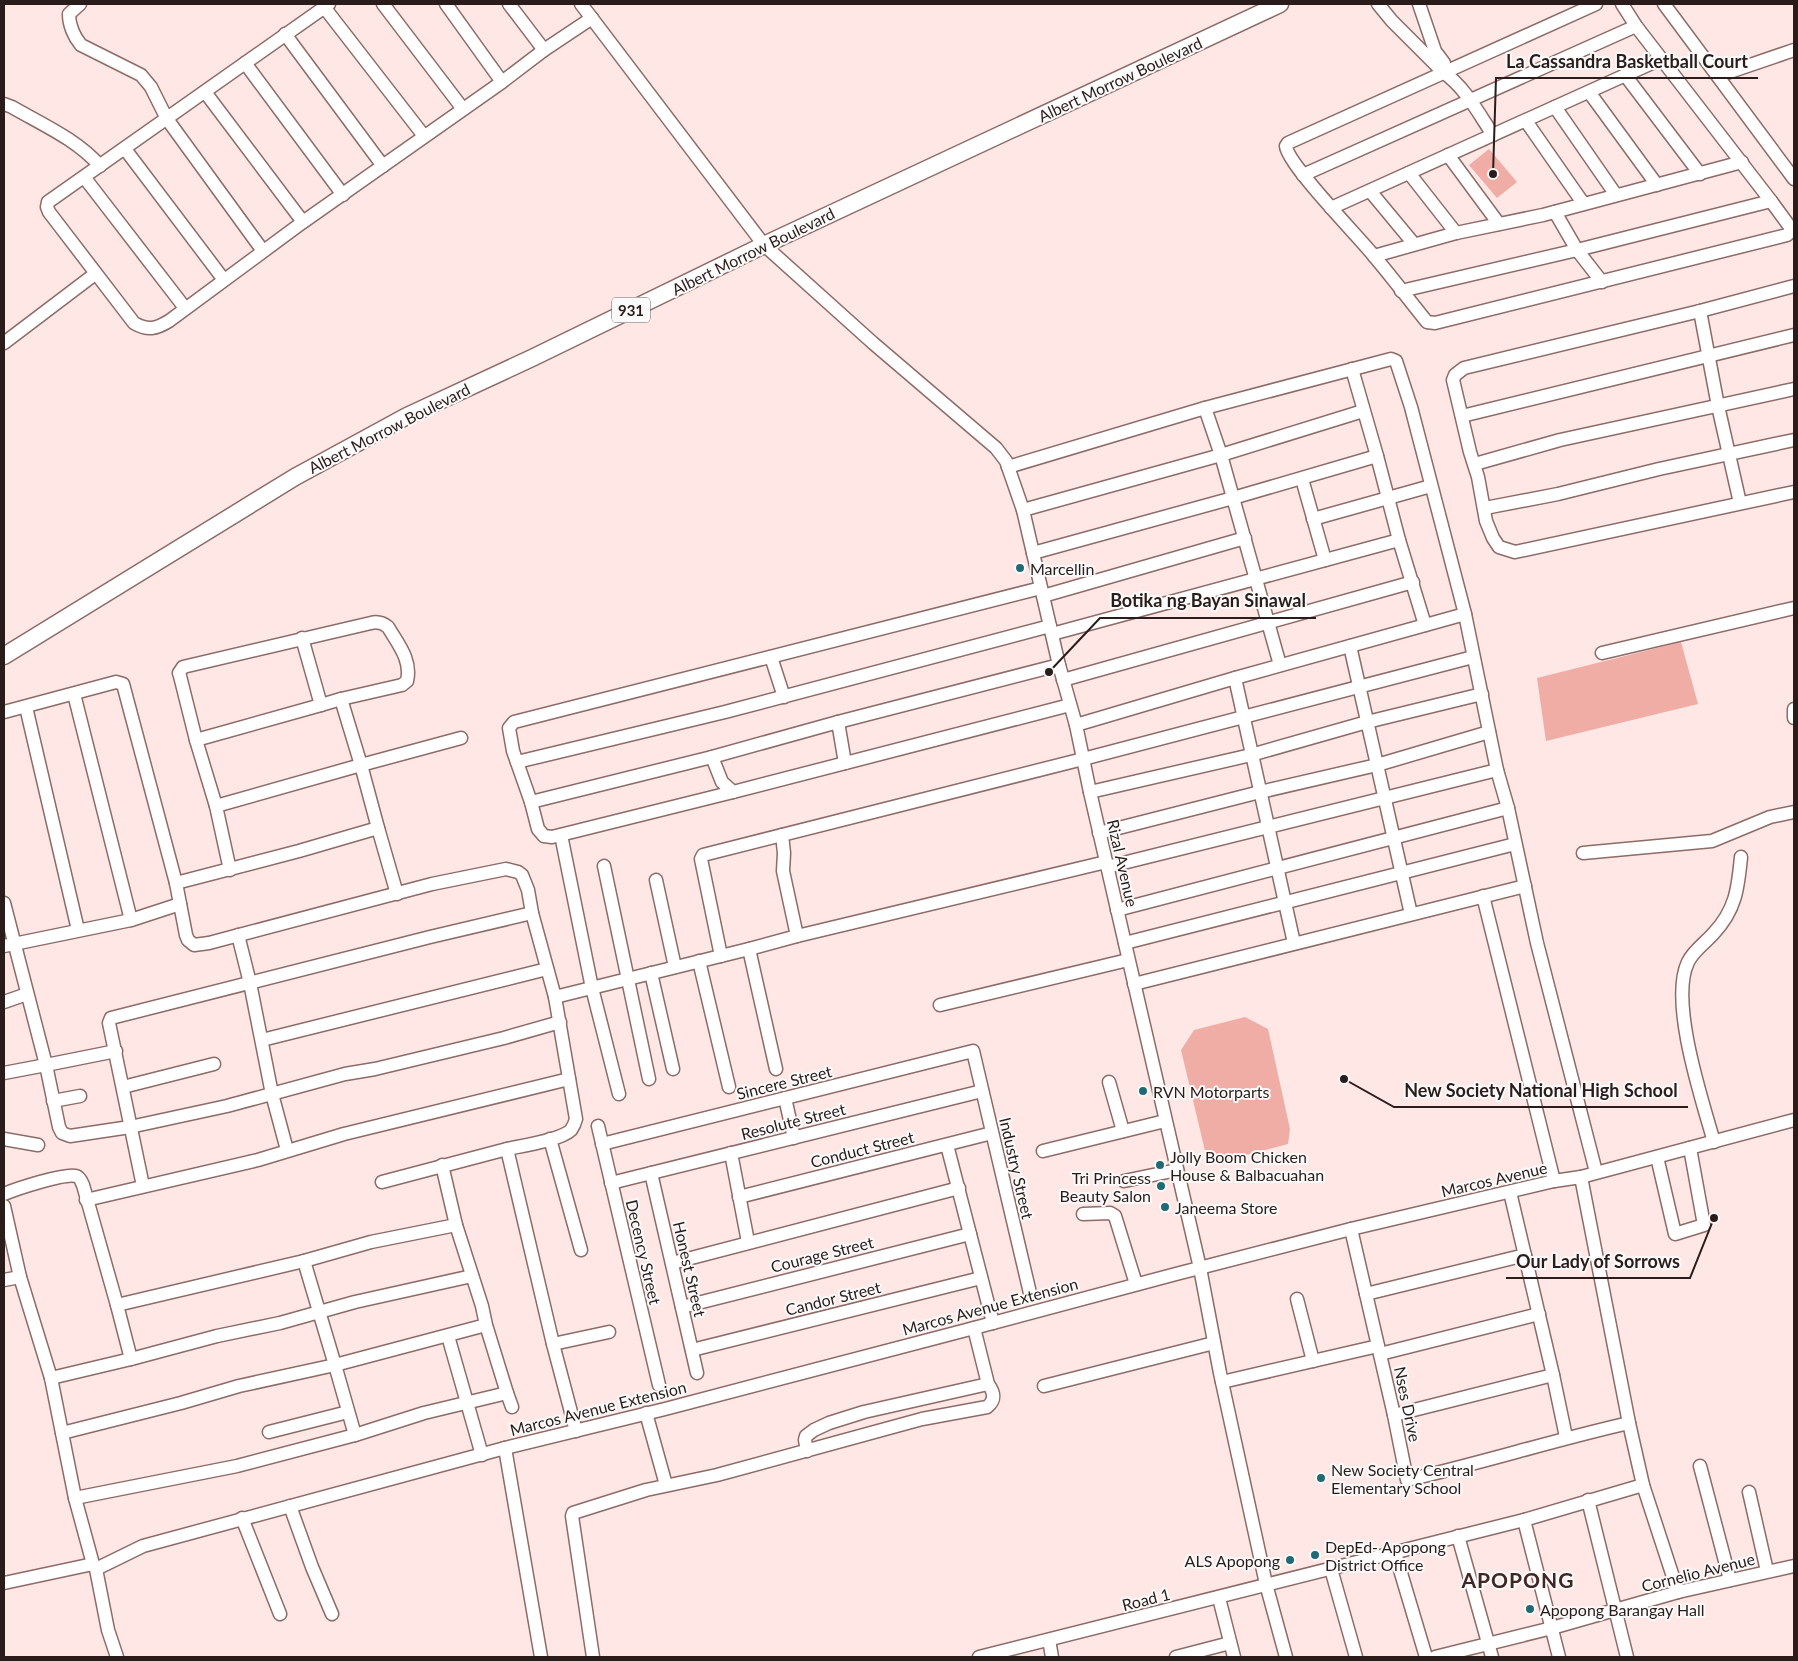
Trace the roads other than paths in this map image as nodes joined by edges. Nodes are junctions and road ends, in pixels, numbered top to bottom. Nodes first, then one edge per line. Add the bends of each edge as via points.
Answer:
1 (80, 4) edge
2 (383, 4) edge
3 (446, 4) edge
4 (509, 4) edge
5 (581, 4) edge
6 (1280, 4) edge
7 (1378, 4) edge
8 (1419, 4) edge
9 (1596, 4) edge
10 (1622, 4) edge
11 (1664, 4) edge
12 (326, 5) edge
13 (592, 18) junction
14 (1426, 26) junction
15 (1636, 26) junction
16 (285, 34) junction
17 (1409, 36) junction
18 (544, 50) junction
19 (1794, 50) edge
20 (1661, 59) junction
21 (245, 63) junction
22 (1448, 73) junction
23 (1625, 75) junction
24 (1718, 76) junction
25 (502, 82) junction
26 (205, 92) junction
27 (1589, 92) junction
28 (1470, 100) junction
29 (4, 104) edge
30 (1555, 107) junction
31 (463, 109) junction
32 (167, 119) junction
33 (1526, 121) junction
34 (1493, 135) junction
35 (424, 136) junction
36 (125, 149) junction
37 (1448, 155) junction
38 (1742, 162) junction
39 (100, 166) junction
40 (382, 166) junction
41 (1409, 173) junction
42 (1700, 174) junction
43 (1304, 175) junction
44 (84, 177) junction
45 (1794, 179) edge
46 (1657, 185) junction
47 (1370, 191) junction
48 (343, 195) junction
49 (1616, 195) junction
50 (1771, 201) junction
51 (1583, 203) junction
52 (1331, 208) junction
53 (1555, 212) junction
54 (303, 222) junction
55 (1499, 224) junction
56 (1456, 233) junction
57 (1414, 244) junction
58 (764, 245) junction
59 (1577, 250) junction
60 (263, 251) junction
61 (1374, 256) junction
62 (95, 274) junction
63 (224, 280) junction
64 (1602, 282) junction
65 (1794, 286) edge
66 (1402, 291) junction
67 (184, 308) junction
68 (1700, 311) junction
69 (1794, 335) edge
70 (4, 343) edge
71 (1709, 357) junction
72 (1352, 369) junction
73 (1794, 389) edge
74 (1718, 406) junction
75 (1205, 408) junction
76 (1363, 411) junction
77 (1462, 416) junction
78 (1794, 440) edge
79 (1221, 455) junction
80 (1730, 455) junction
81 (1377, 456) junction
82 (1475, 464) junction
83 (1008, 467) junction
84 (1302, 479) junction
85 (1431, 486) junction
86 (1794, 492) edge
87 (1233, 498) junction
88 (1388, 498) junction
89 (1740, 503) junction
90 (1485, 508) junction
91 (1023, 510) junction
92 (1314, 519) junction
93 (1245, 538) junction
94 (1399, 540) junction
95 (1033, 553) junction
96 (1325, 560) junction
97 (1256, 578) junction
98 (1413, 582) junction
99 (1042, 592) junction
100 (1794, 608) edge
101 (1465, 614) junction
102 (1268, 623) junction
103 (1425, 625) junction
104 (1051, 630) junction
105 (302, 638) junction
106 (1350, 646) junction
107 (1602, 653) dead end
108 (4, 656) edge
109 (771, 657) junction
110 (1473, 657) junction
111 (1059, 665) junction
112 (1280, 665) junction
113 (1234, 678) junction
114 (1063, 680) junction
115 (1359, 686) junction
116 (74, 694) junction
117 (1482, 694) junction
118 (784, 697) junction
119 (341, 699) junction
120 (321, 705) junction
121 (1070, 705) junction
122 (26, 707) junction
123 (1794, 709) edge
124 (4, 712) edge
125 (1243, 716) junction
126 (1794, 718) edge
127 (838, 722) junction
128 (1367, 722) junction
129 (1076, 725) junction
130 (1489, 732) junction
131 (461, 738) dead end
132 (196, 740) junction
133 (1251, 755) junction
134 (712, 757) junction
135 (1083, 759) junction
136 (516, 762) junction
137 (845, 763) junction
138 (361, 765) junction
139 (1377, 765) junction
140 (1497, 770) junction
141 (734, 792) junction
142 (1090, 792) junction
143 (1260, 792) junction
144 (1384, 797) junction
145 (531, 802) junction
146 (216, 806) junction
147 (1508, 808) junction
148 (1794, 812) edge
149 (1267, 827) junction
150 (378, 828) junction
151 (1099, 833) junction
152 (561, 835) junction
153 (782, 835) junction
154 (1394, 838) junction
155 (1515, 844) junction
156 (1583, 853) dead end
157 (1741, 857) dead end
158 (1106, 864) junction
159 (604, 866) dead end
160 (1276, 868) junction
161 (230, 870) junction
162 (1402, 873) junction
163 (656, 880) dead end
164 (176, 884) junction
165 (1525, 886) junction
166 (397, 894) junction
167 (1484, 896) junction
168 (4, 903) edge
169 (1284, 903) junction
170 (180, 904) junction
171 (1117, 910) junction
172 (532, 913) junction
173 (1411, 914) junction
174 (131, 920) junction
175 (78, 930) junction
176 (238, 935) junction
177 (797, 936) junction
178 (1125, 943) junction
179 (1294, 943) junction
180 (10, 945) edge
181 (749, 949) junction
182 (721, 956) junction
183 (1128, 960) junction
184 (699, 961) junction
185 (675, 967) junction
186 (547, 969) junction
187 (651, 973) junction
188 (628, 979) junction
189 (250, 983) junction
190 (1134, 984) junction
191 (592, 988) junction
192 (27, 994) junction
193 (555, 997) junction
194 (4, 1002) edge
195 (940, 1005) dead end
196 (560, 1022) junction
197 (262, 1040) junction
198 (116, 1051) junction
199 (973, 1051) joint
200 (214, 1064) dead end
201 (46, 1065) junction
202 (673, 1069) dead end
203 (776, 1069) dead end
204 (4, 1073) edge
205 (569, 1079) junction
206 (649, 1079) dead end
207 (1109, 1082) dead end
208 (123, 1087) junction
209 (729, 1087) dead end
210 (982, 1091) junction
211 (272, 1094) junction
212 (619, 1094) dead end
213 (80, 1096) dead end
214 (785, 1098) junction
215 (53, 1100) junction
216 (1794, 1120) edge
217 (1165, 1121) junction
218 (598, 1126) dead end
219 (130, 1127) junction
220 (1122, 1131) junction
221 (992, 1133) junction
222 (794, 1138) junction
223 (4, 1139) edge
224 (550, 1139) junction
225 (1714, 1142) junction
226 (602, 1144) junction
227 (38, 1145) dead end
228 (947, 1145) junction
229 (1690, 1148) junction
230 (507, 1149) junction
231 (288, 1150) junction
232 (1043, 1151) dead end
233 (731, 1153) junction
234 (1656, 1157) junction
235 (442, 1166) junction
236 (1177, 1170) junction
237 (1596, 1172) junction
238 (651, 1173) junction
239 (1580, 1177) junction
240 (1124, 1181) dead end
241 (382, 1182) dead end
242 (1554, 1182) junction
243 (611, 1183) junction
244 (143, 1186) junction
245 (958, 1188) junction
246 (1510, 1192) junction
247 (4, 1194) edge
248 (739, 1197) junction
249 (86, 1200) junction
250 (4, 1206) edge
251 (1083, 1214) dead end
252 (6, 1223) edge
253 (456, 1225) junction
254 (1351, 1229) junction
255 (970, 1234) junction
256 (748, 1242) junction
257 (581, 1250) dead end
258 (1525, 1255) junction
259 (304, 1261) junction
260 (672, 1263) junction
261 (1200, 1268) junction
262 (472, 1276) junction
263 (20, 1277) junction
264 (982, 1278) junction
265 (4, 1280) edge
266 (1136, 1284) junction
267 (1030, 1293) dead end
268 (1366, 1294) junction
269 (1297, 1299) dead end
270 (117, 1305) junction
271 (682, 1306) junction
272 (320, 1312) junction
273 (1539, 1314) junction
274 (993, 1323) junction
275 (486, 1326) junction
276 (974, 1328) junction
277 (608, 1332) dead end
278 (448, 1336) junction
279 (1214, 1343) junction
280 (554, 1344) junction
281 (692, 1350) junction
282 (1379, 1350) junction
283 (131, 1359) junction
284 (1313, 1361) junction
285 (335, 1365) junction
286 (697, 1373) dead end
287 (1553, 1375) junction
288 (51, 1378) junction
289 (1222, 1382) junction
290 (988, 1384) junction
291 (659, 1385) dead end
292 (1044, 1386) dead end
293 (507, 1393) junction
294 (466, 1403) junction
295 (512, 1407) dead end
296 (348, 1412) junction
297 (646, 1413) junction
298 (1394, 1415) junction
299 (1629, 1423) junction
300 (576, 1431) junction
301 (269, 1432) dead end
302 (62, 1433) junction
303 (355, 1435) junction
304 (1566, 1438) junction
305 (506, 1448) junction
306 (807, 1451) junction
307 (482, 1455) junction
308 (1700, 1466) dead end
309 (666, 1485) junction
310 (1643, 1485) junction
311 (1749, 1492) dead end
312 (75, 1498) junction
313 (1588, 1500) junction
314 (290, 1506) junction
315 (242, 1518) junction
316 (1524, 1520) junction
317 (1458, 1536) junction
318 (1395, 1554) junction
319 (95, 1566) junction
320 (1794, 1566) edge
321 (1331, 1570) junction
322 (1767, 1571) junction
323 (1730, 1580) junction
324 (4, 1583) edge
325 (1266, 1584) junction
326 (1678, 1592) junction
327 (1219, 1598) junction
328 (1614, 1610) junction
329 (280, 1614) dead end
330 (332, 1614) dead end
331 (1552, 1628) junction
332 (1049, 1640) junction
333 (1230, 1643) junction
334 (1488, 1643) junction
335 (117, 1657) edge
336 (541, 1657) edge
337 (593, 1657) edge
338 (979, 1657) edge
339 (1052, 1657) edge
340 (1176, 1657) edge
341 (1234, 1657) edge
342 (1286, 1657) edge
343 (1356, 1657) edge
344 (1426, 1657) edge
345 (1435, 1657) edge
346 (1492, 1657) edge
347 (1559, 1657) edge
348 (1627, 1657) edge

1 - 32 street via 69,14 78,41 141,75
2 - 31 street
3 - 25 street
4 - 18 street
5 - 13 street, Rizal Avenue
6 - 58 main road, Albert Morrow Boulevard / 931
7 - 17 street
8 - 14 street
9 - 22 street
10 - 15 street
11 - 24 street
12 - 16 street
12 - 35 street
13 - 18 street
13 - 58 street, Rizal Avenue
14 - 17 street
14 - 22 street
15 - 20 street
15 - 28 street
16 - 21 street
16 - 40 street
17 - 22 street
18 - 25 street
19 - 24 street
20 - 23 street
20 - 38 street
21 - 26 street
21 - 48 street
22 - 28 street
22 - 43 street via 1288,142 1287,154
23 - 27 street
23 - 42 street
24 - 45 street
25 - 31 street
26 - 32 street
26 - 54 street
27 - 30 street
27 - 46 street
28 - 34 street
28 - 43 street
29 - 39 street via 72,140
30 - 33 street
30 - 49 street
31 - 35 street
32 - 36 street
32 - 60 street
33 - 34 street
33 - 51 street
34 - 37 street
35 - 40 street
36 - 39 street
36 - 63 street
37 - 41 street
37 - 55 street
38 - 42 street
38 - 50 street
39 - 44 street
40 - 48 street
41 - 47 street
41 - 56 street
42 - 46 street
43 - 52 street
44 - 62 street via 50,200 47,207
44 - 67 street
46 - 49 street
47 - 52 street
47 - 57 street
48 - 54 street
49 - 51 street
50 - 59 street
50 - 64 street via 1790,227 1787,235
51 - 53 street
52 - 61 street
53 - 55 street
53 - 59 street
54 - 60 street
55 - 56 street
56 - 57 street
57 - 61 street
58 - 83 street, Rizal Avenue via 996,448
58 - 108 main road, Albert Morrow Boulevard / 931 via 407,416 295,477
59 - 64 street
59 - 66 street
60 - 63 street
61 - 66 street
62 - 67 street via 134,323 141,327 158,327
62 - 70 street
63 - 67 street
64 - 66 street via 1435,323 1427,322
65 - 68 street
68 - 71 street
68 - 77 street via 1464,368 1453,380
69 - 71 street
71 - 74 street
71 - 77 street
72 - 75 street
72 - 76 street
72 - 85 street via 1391,359 1396,361
73 - 74 street
74 - 80 street
74 - 82 street via 1560,440
75 - 79 street
75 - 83 street
76 - 79 street
76 - 81 street
77 - 82 street
78 - 80 street
79 - 87 street
79 - 91 street
80 - 89 street
80 - 90 street
81 - 84 street
81 - 88 street
82 - 90 street
83 - 91 street, Rizal Avenue
84 - 87 street
84 - 92 street
85 - 88 street
85 - 101 street
86 - 89 street
87 - 93 street
87 - 95 street
88 - 92 street
88 - 94 street
89 - 90 street via 1515,552 1499,547 1486,521
91 - 95 street, Rizal Avenue
92 - 96 street
93 - 97 street
93 - 99 street
94 - 96 street
94 - 98 street
95 - 99 street, Rizal Avenue
96 - 97 street
97 - 102 street
97 - 104 street
98 - 102 street
98 - 103 street
99 - 104 street, Rizal Avenue
99 - 109 street
100 - 107 street
101 - 103 street
101 - 110 street
102 - 112 street
102 - 114 street
103 - 106 street
104 - 111 street, Rizal Avenue
104 - 118 street
105 - 119 street via 374,622 388,627 407,660 407,681 402,685
105 - 120 street
105 - 132 street via 183,667 179,673
106 - 112 street
106 - 115 street
109 - 118 street
109 - 136 street via 514,722 509,731
110 - 115 street
110 - 117 street
111 - 114 street, Rizal Avenue
111 - 127 street
112 - 113 street
113 - 125 street
113 - 129 street
114 - 121 street, Rizal Avenue
115 - 125 street
115 - 128 street
116 - 122 street
116 - 164 street via 116,682 123,684
116 - 174 street
117 - 128 street
117 - 130 street
118 - 136 street
119 - 120 street
119 - 138 street
120 - 132 street
121 - 129 street, Rizal Avenue
121 - 137 street
122 - 124 street
122 - 175 street
123 - 126 street
125 - 133 street
125 - 135 street
127 - 134 street
127 - 137 street
128 - 133 street
128 - 139 street
129 - 135 street, Rizal Avenue
130 - 139 street
130 - 140 street
131 - 138 street
132 - 146 street
133 - 142 street
133 - 143 street
134 - 141 street via 722,782
134 - 145 street
135 - 142 street, Rizal Avenue
135 - 153 street
136 - 145 street
137 - 141 street
138 - 146 street
138 - 150 street
139 - 143 street
139 - 144 street
140 - 144 street
140 - 147 street
141 - 152 street
142 - 151 street, Rizal Avenue
143 - 149 street
143 - 151 street
144 - 149 street
144 - 154 street
145 - 152 street via 541,834 549,837
146 - 161 street
147 - 154 street
147 - 155 street
148 - 156 street via 1712,841
149 - 158 street
149 - 160 street
150 - 161 street
150 - 166 street
151 - 158 street, Rizal Avenue
152 - 191 street
153 - 177 street via 783,871
153 - 182 street via 701,857
154 - 160 street
154 - 162 street
155 - 162 street
155 - 165 street
157 - 225 street via 1738,889 1732,907 1725,921 1689,960 1682,992 1689,1049
158 - 171 street, Rizal Avenue
158 - 177 street
159 - 188 street
160 - 169 street
160 - 171 street
161 - 164 street
162 - 169 street
162 - 173 street
163 - 185 street
164 - 170 street
165 - 167 street
165 - 237 street
166 - 172 street via 493,871 513,870 525,880
166 - 176 street
167 - 173 street
167 - 242 street
168 - 180 street
169 - 178 street
169 - 179 street
170 - 174 street
170 - 176 street via 186,935 194,945
171 - 178 street, Rizal Avenue
172 - 186 street
172 - 189 street
173 - 179 street
174 - 175 street
175 - 180 street
176 - 189 street
177 - 181 street
178 - 183 street, Rizal Avenue
179 - 190 street
180 - 192 street
181 - 182 street
181 - 203 street
182 - 184 street
183 - 190 street, Rizal Avenue
183 - 195 street
184 - 185 street
184 - 209 street
185 - 187 street
186 - 193 street
186 - 197 street
187 - 188 street
187 - 202 street
188 - 191 street
188 - 206 street
189 - 197 street
189 - 198 street via 114,1016 109,1023
190 - 217 street, Rizal Avenue
191 - 193 street
191 - 212 street
192 - 194 street
192 - 201 street
193 - 196 street
196 - 205 street
196 - 211 street
197 - 211 street
198 - 201 street
198 - 208 street
199 - 210 street, Industry Street
199 - 214 street, Sincere Street
200 - 208 street
201 - 204 street
201 - 215 street
205 - 224 street via 576,1120 572,1129
205 - 231 street
207 - 220 street
208 - 219 street
210 - 221 street, Industry Street
210 - 222 street, Resolute Street
211 - 219 street
211 - 231 street
213 - 215 street
214 - 222 street
214 - 226 street, Sincere Street
215 - 219 street via 59,1127 65,1135
216 - 225 street, Marcos Avenue
217 - 220 street
217 - 236 street, Rizal Avenue
218 - 226 street, Decency Street
219 - 244 street
220 - 232 street
221 - 228 street, Conduct Street
221 - 267 street, Industry Street
222 - 233 street, Resolute Street
223 - 227 street
224 - 230 street
224 - 257 street
225 - 229 street, Marcos Avenue
226 - 243 street, Decency Street
228 - 245 street
228 - 248 street, Conduct Street
229 - 234 street, Marcos Avenue
229 - 234 street via 1704,1225 1676,1234
230 - 235 street
230 - 280 street
231 - 244 street
233 - 238 street, Resolute Street
233 - 248 street
234 - 237 street, Marcos Avenue
235 - 241 street
235 - 253 street
236 - 240 street
236 - 261 street, Rizal Avenue
237 - 239 street, Marcos Avenue
238 - 243 street, Resolute Street
238 - 260 street, Honest Street
239 - 242 street, Marcos Avenue
239 - 299 street
242 - 246 street, Marcos Avenue
243 - 291 street, Decency Street
244 - 249 street
245 - 255 street
245 - 256 street
246 - 254 street, Marcos Avenue
246 - 258 street
247 - 249 street via 73,1176 79,1178
248 - 256 street
249 - 270 street
250 - 252 street
251 - 266 street via 1110,1213 1115,1216
252 - 263 street
253 - 259 street via 370,1242
253 - 262 street
254 - 261 street, Marcos Avenue
254 - 268 street, Nses Drive
255 - 264 street
255 - 271 street, Courage Street
256 - 260 street
258 - 268 street
258 - 273 street
259 - 270 street
259 - 272 street
260 - 271 street, Honest Street
261 - 266 street, Marcos Avenue Extension
261 - 279 street, Rizal Avenue
262 - 272 street
262 - 275 street
263 - 265 street
263 - 288 street
264 - 274 street
264 - 281 street, Candor Street
266 - 274 street, Marcos Avenue Extension
268 - 282 street, Nses Drive
269 - 284 street
270 - 283 street
271 - 281 street, Honest Street
272 - 283 street
272 - 285 street
273 - 282 street
273 - 287 street
274 - 276 street, Marcos Avenue Extension
275 - 278 street
275 - 293 street
276 - 290 street
276 - 297 street, Marcos Avenue Extension
277 - 280 street
278 - 285 street
278 - 294 street
279 - 289 street, Rizal Avenue
279 - 292 street
280 - 300 street
281 - 286 street, Honest Street
282 - 284 street
282 - 298 street, Nses Drive
283 - 288 street
284 - 289 street
285 - 296 street
285 - 302 street via 239,1386
287 - 298 street
287 - 304 street
288 - 302 street
289 - 325 street, Rizal Avenue
290 - 306 street via 864,1412 829,1424 806,1436
290 - 306 street via 993,1400 987,1407 922,1419
293 - 294 street
293 - 295 street
294 - 303 street
294 - 307 street
296 - 301 street
296 - 303 street
297 - 300 street, Marcos Avenue Extension
297 - 309 street
298 - 304 street, Nses Drive via 1407,1480
299 - 304 street, Nses Drive
299 - 310 street
300 - 305 street, Marcos Avenue Extension
302 - 312 street
303 - 312 street via 237,1466
305 - 307 street, Marcos Avenue Extension
305 - 336 street
306 - 309 street
307 - 314 street, Marcos Avenue Extension
308 - 323 street
309 - 337 street via 577,1511 572,1516
310 - 313 street, Road 1
310 - 326 street
311 - 322 street
312 - 319 street
313 - 316 street, Road 1
313 - 328 street
314 - 315 street, Marcos Avenue Extension
314 - 330 street
315 - 319 street, Marcos Avenue Extension via 143,1546
315 - 329 street
316 - 317 street, Road 1
316 - 331 street
317 - 318 street, Road 1
317 - 334 street
318 - 321 street, Road 1
318 - 344 street
319 - 324 street, Marcos Avenue Extension
319 - 335 street
320 - 322 street, Cornelio Avenue
321 - 325 street, Road 1
321 - 343 street
322 - 323 street, Cornelio Avenue
323 - 326 street, Cornelio Avenue
325 - 327 street, Road 1
325 - 342 street, Rizal Avenue
326 - 328 street, Cornelio Avenue
327 - 332 street, Road 1
327 - 333 street
328 - 331 street, Cornelio Avenue
328 - 348 street
331 - 334 street, Cornelio Avenue
331 - 347 street
332 - 338 street, Road 1
332 - 339 street
333 - 340 street
333 - 341 street
334 - 345 street, Cornelio Avenue
334 - 346 street

